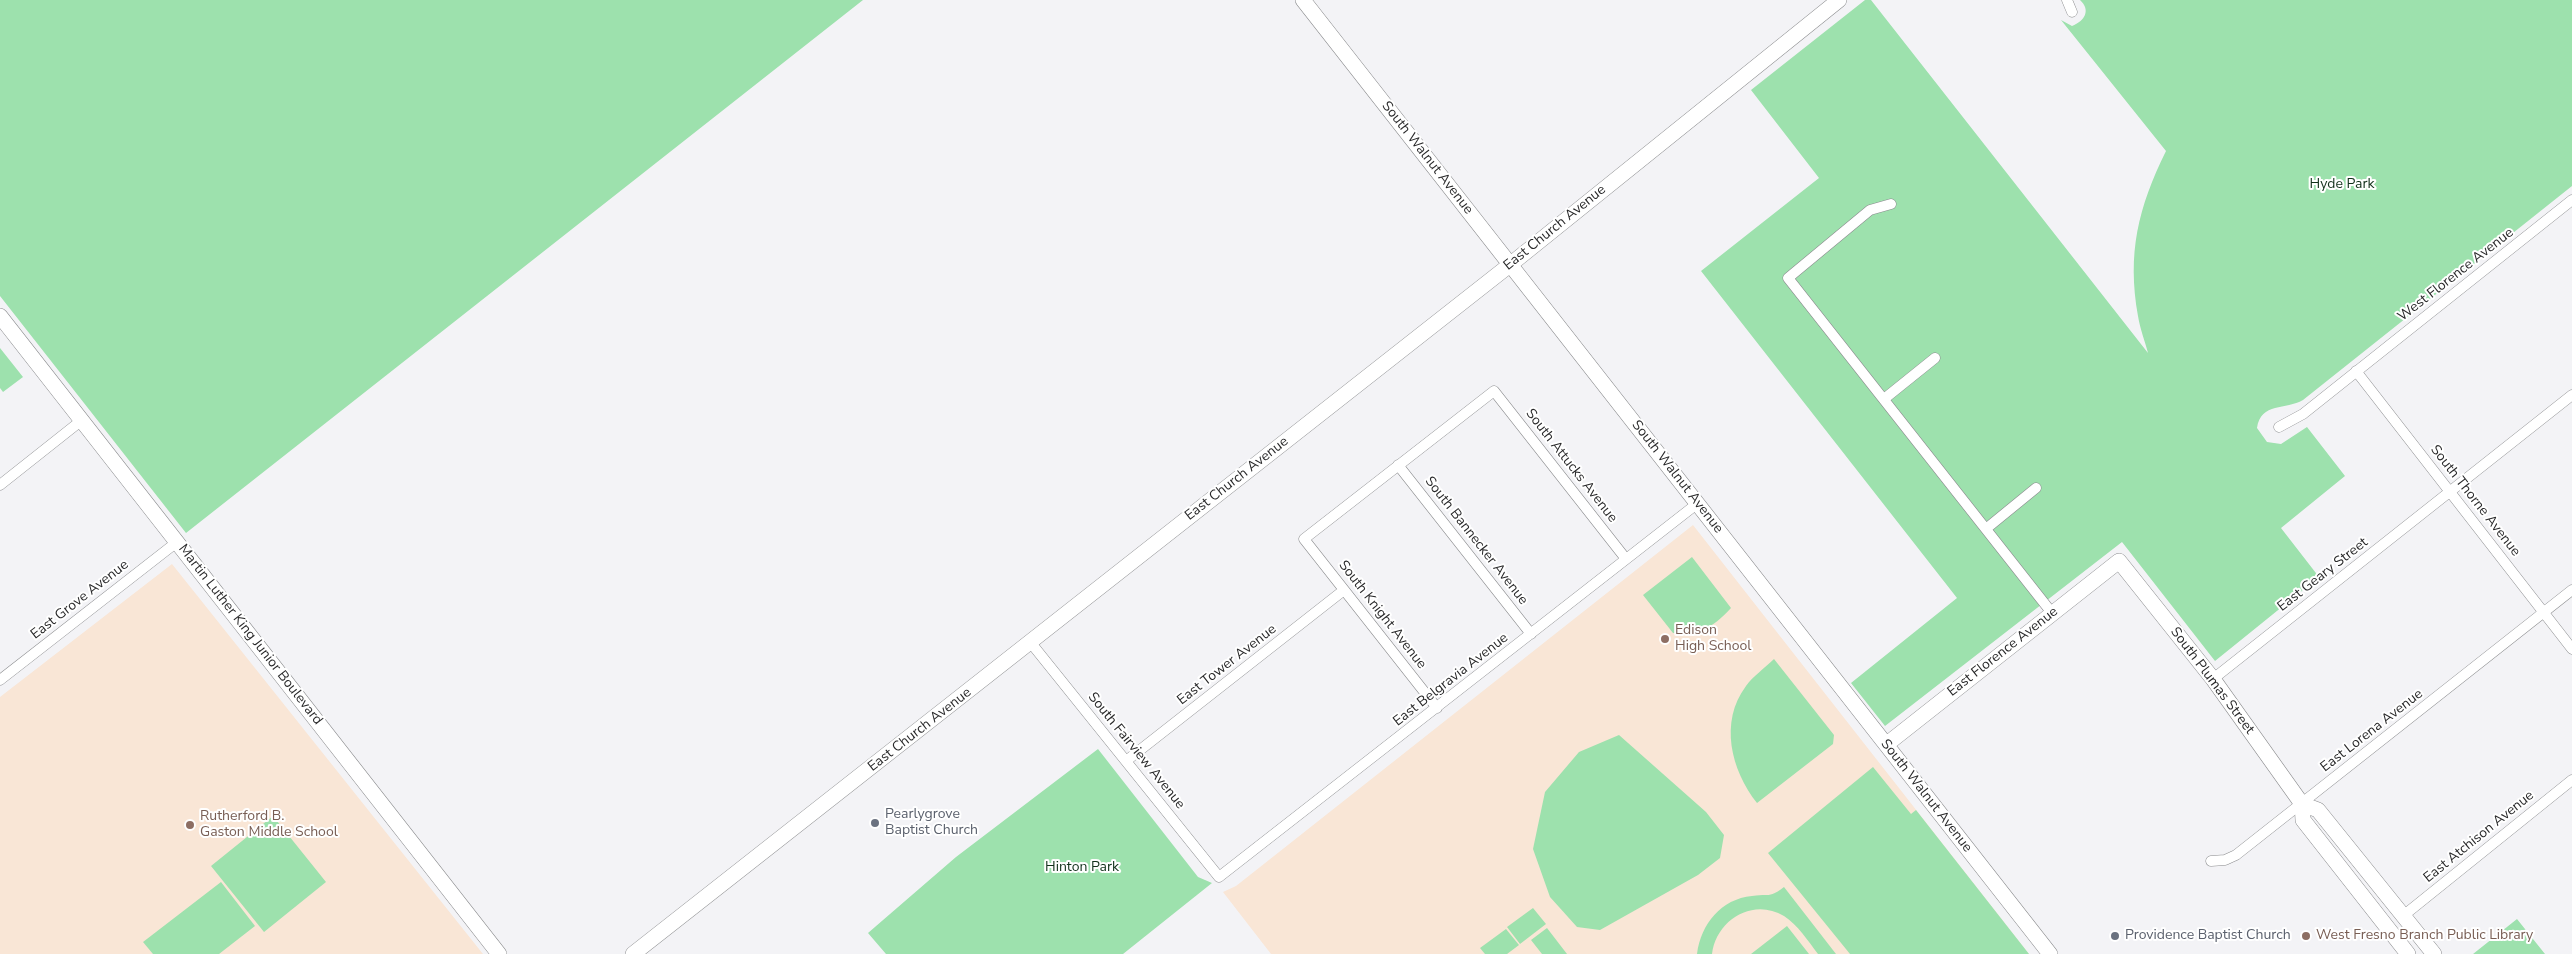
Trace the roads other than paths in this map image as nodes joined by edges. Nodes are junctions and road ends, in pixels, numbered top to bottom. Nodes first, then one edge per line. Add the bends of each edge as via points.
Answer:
1 (1303, 0) edge
2 (1839, 0) edge
3 (2068, 0) edge
4 (2072, 12) dead end
5 (2572, 200) edge
6 (1891, 204) dead end
7 (1511, 264) junction
8 (0, 316) edge
9 (1934, 358) dead end
10 (2356, 371) junction
11 (2572, 395) edge
12 (1884, 398) junction
13 (82, 420) junction
14 (2279, 427) dead end
15 (1398, 465) junction
16 (0, 486) edge
17 (2036, 488) dead end
18 (2451, 492) junction
19 (1698, 503) junction
20 (1986, 528) junction
21 (177, 542) junction
22 (1626, 559) junction
23 (2119, 561) joint
24 (1344, 590) junction
25 (2572, 590) edge
26 (2544, 612) junction
27 (2052, 613) junction
28 (1531, 634) junction
29 (1031, 643) junction
30 (2572, 649) edge
31 (2213, 679) junction
32 (0, 680) edge
33 (1437, 708) junction
34 (1886, 744) junction
35 (1126, 762) junction
36 (2572, 780) edge
37 (2302, 804) junction
38 (2212, 861) dead end
39 (1219, 877) joint
40 (2403, 916) junction
41 (499, 954) edge
42 (633, 954) edge
43 (2050, 954) edge
44 (2408, 954) edge
45 (2434, 954) edge

1 - 7 street, South Walnut Avenue
2 - 7 street, East Church Avenue
3 - 4 street
5 - 10 street, West Florence Avenue
6 - 12 street via 1870,210 1788,278
7 - 19 street, South Walnut Avenue
7 - 29 street, East Church Avenue
8 - 13 street, Martin Luther King Junior Boulevard
9 - 12 street
10 - 14 street via 2303,414
10 - 18 street, South Thorne Avenue
11 - 18 street, East Geary Street
12 - 20 street
13 - 16 street
13 - 21 street, Martin Luther King Junior Boulevard
15 - 22 street, South Attucks Avenue via 1494,391
15 - 24 street, South Knight Avenue via 1304,539
15 - 28 street, South Bannecker Avenue
17 - 20 street
18 - 26 street, South Thorne Avenue
18 - 31 street, East Geary Street
19 - 22 street, East Belgravia Avenue
19 - 34 street, South Walnut Avenue
20 - 27 street
21 - 32 street, East Grove Avenue
21 - 41 street, Martin Luther King Junior Boulevard
22 - 28 street, East Belgravia Avenue
23 - 27 street, East Florence Avenue
23 - 31 street, South Plumas Street
24 - 33 street, South Knight Avenue
24 - 35 street, East Tower Avenue
25 - 26 street, East Lorena Avenue
26 - 30 street, South Thorne Avenue
26 - 37 street, East Lorena Avenue
27 - 34 street, East Florence Avenue
28 - 33 street, East Belgravia Avenue
29 - 35 street, South Fairview Avenue
29 - 42 street, East Church Avenue
31 - 37 street, South Plumas Street
33 - 39 street, East Belgravia Avenue
34 - 43 street, South Walnut Avenue
35 - 39 street, South Fairview Avenue
36 - 40 street, East Atchison Avenue
37 - 38 street, East Lorena Avenue via 2236,855
37 - 40 street, South Plumas Street via 2318,810
37 - 44 street, South Plumas Street via 2303,820
40 - 45 street, South Plumas Street

